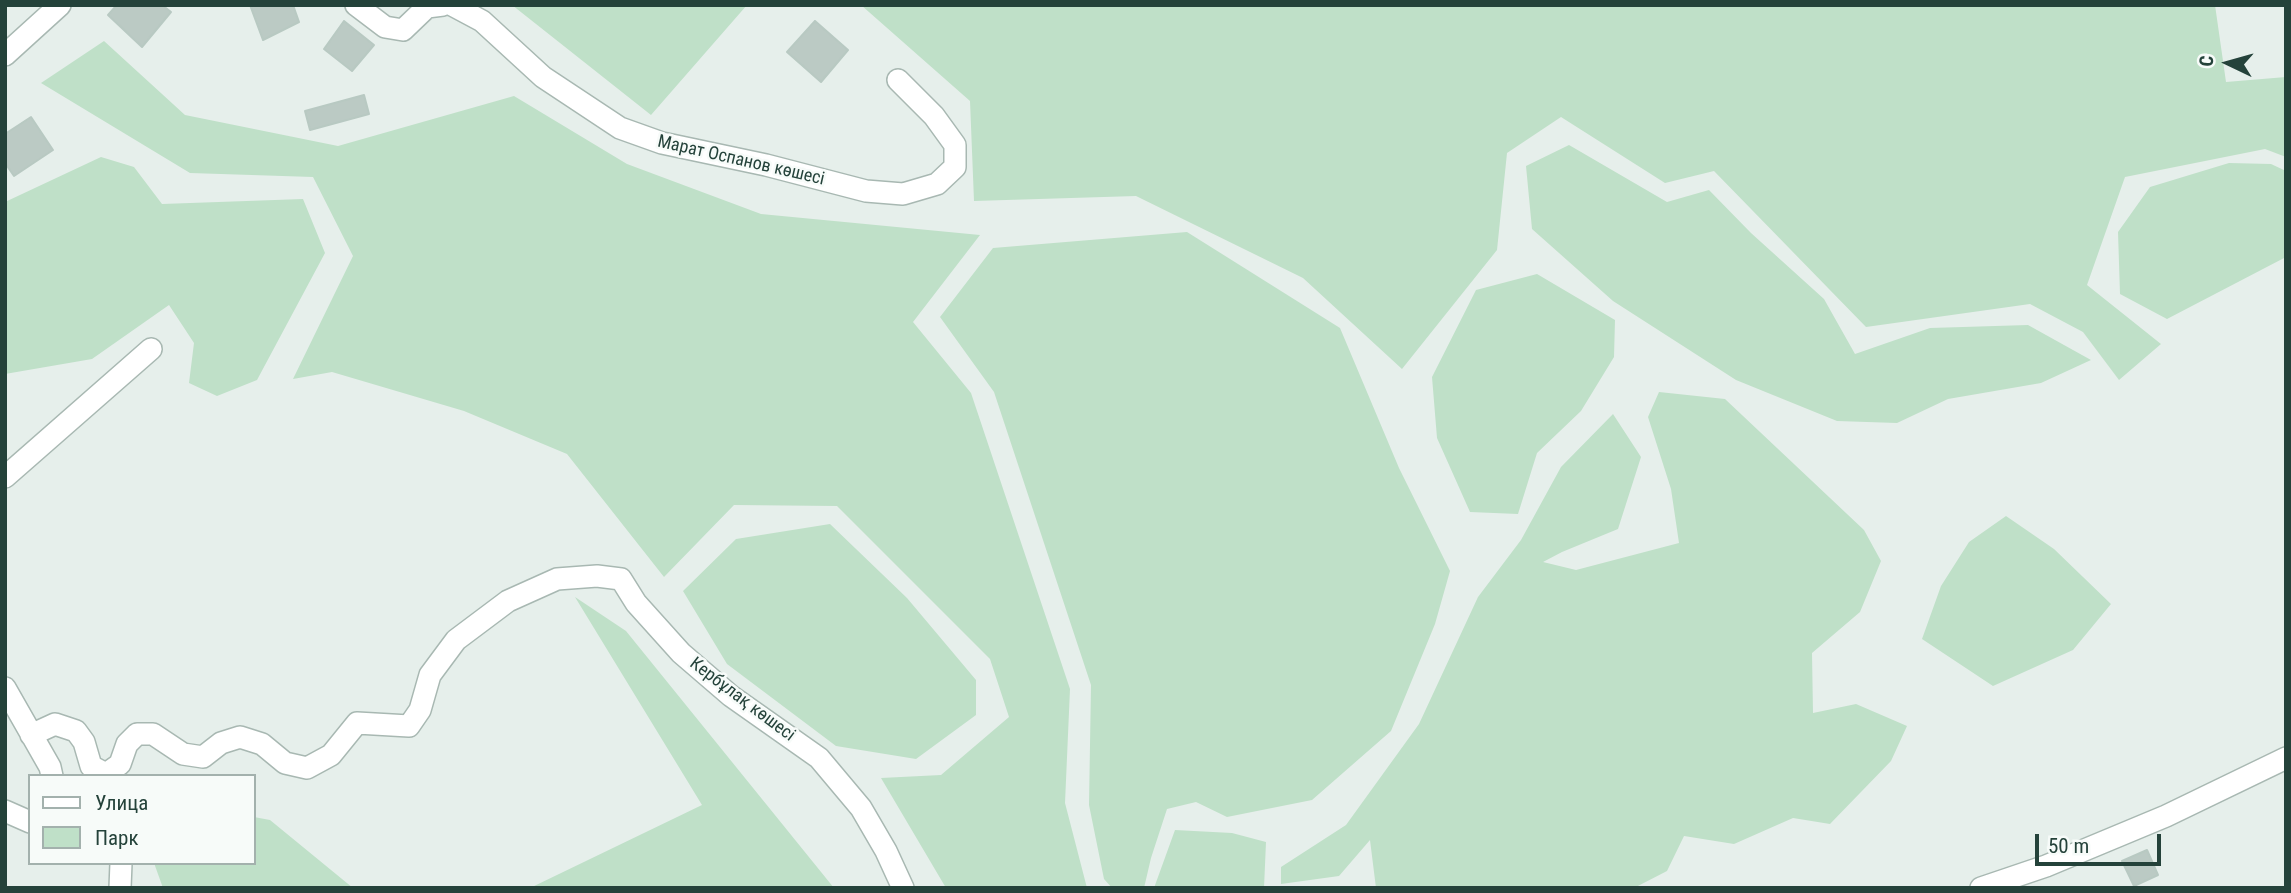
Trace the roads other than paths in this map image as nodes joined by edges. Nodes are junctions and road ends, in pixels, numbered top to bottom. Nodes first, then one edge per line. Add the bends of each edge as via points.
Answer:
1 (60, 5) edge
2 (356, 5) edge
3 (443, 5) edge
4 (452, 5) edge
5 (5, 55) edge
6 (898, 80) dead end
7 (151, 349) dead end
8 (5, 477) edge
9 (5, 688) edge
10 (31, 735) junction
11 (2286, 758) edge
12 (52, 774) edge
13 (104, 774) edge
14 (107, 774) edge
15 (5, 811) edge
16 (28, 821) edge
17 (121, 865) edge
18 (120, 888) edge
19 (903, 888) edge
20 (1981, 888) edge

1 - 5 street
2 - 3 street via 385,27 403,30 427,7
4 - 6 street, Марат Оспанов көшесі via 482,21 543,77 620,128 662,143 866,191 903,194 937,184 955,167 955,145
7 - 8 street
9 - 10 street
10 - 12 street
10 - 13 street, Кербұлақ көшесі via 54,724 76,731 91,766
11 - 20 street via 2166,816
14 - 19 street, Кербұлақ көшесі via 120,764 127,744 137,734 153,734 183,754 203,757 221,743 240,737 262,744 285,763 307,768 331,755 357,723 410,726 430,675 456,640 508,601 557,579 621,579 681,653 731,696 819,758 861,808
15 - 16 street
17 - 18 street

